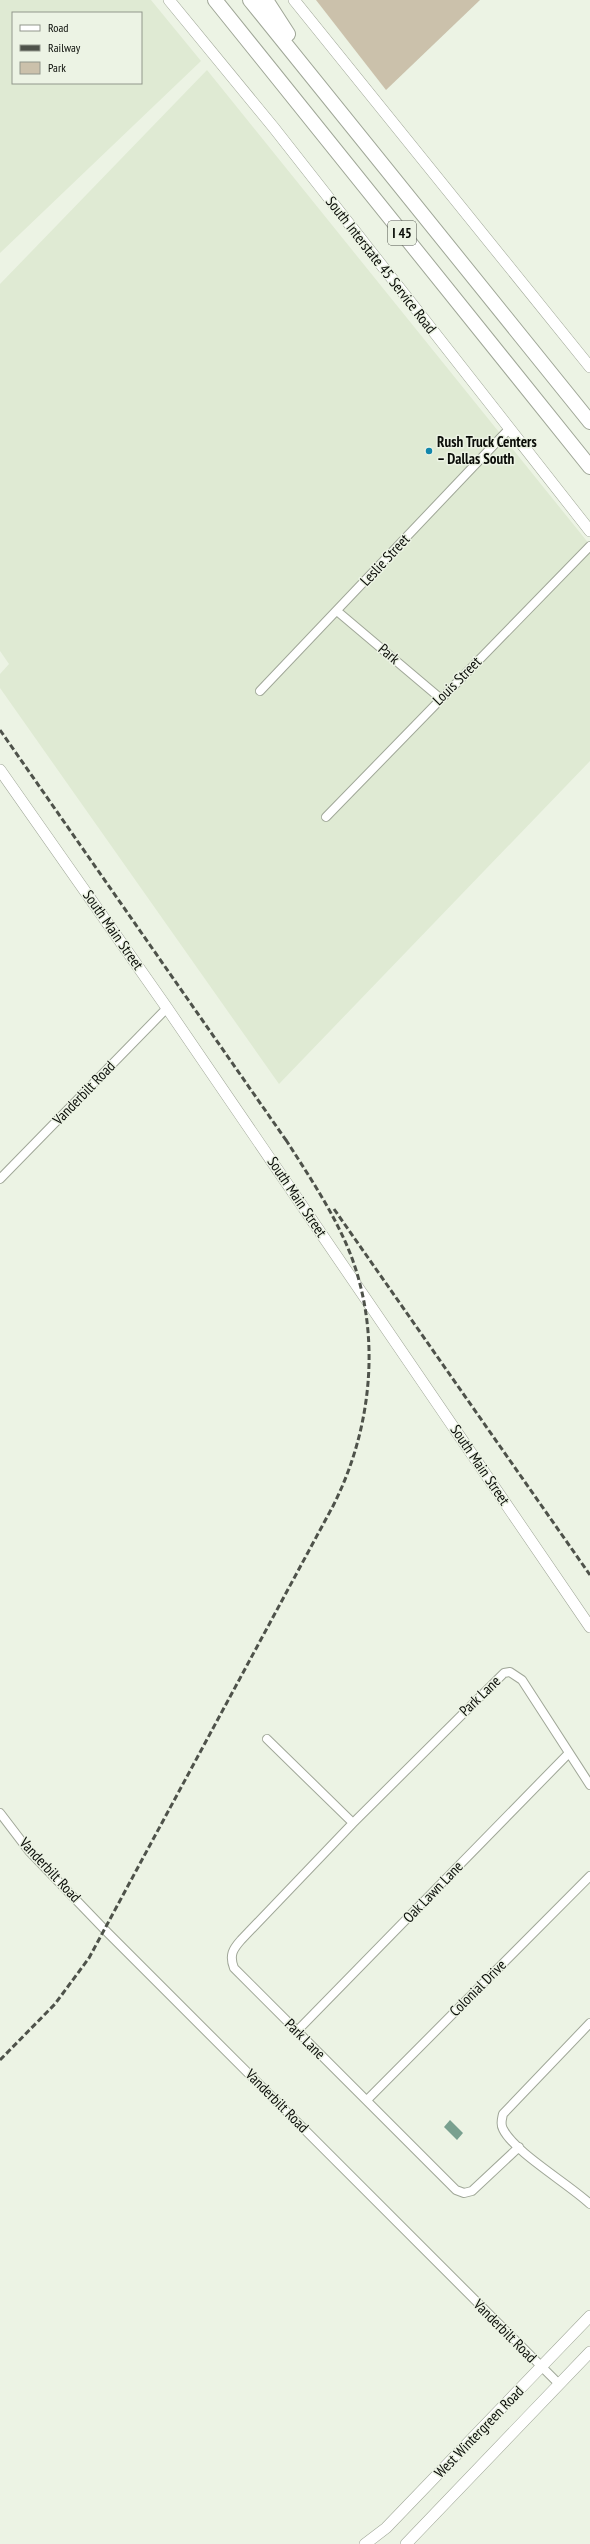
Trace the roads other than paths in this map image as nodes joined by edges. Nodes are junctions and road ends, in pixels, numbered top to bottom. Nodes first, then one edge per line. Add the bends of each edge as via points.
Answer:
1 (169, 0) edge
2 (214, 0) edge
3 (250, 0) edge
4 (266, 0) edge
5 (294, 0) edge
6 (299, 60) junction
7 (590, 367) edge
8 (590, 422) edge
9 (509, 429) junction
10 (590, 467) edge
11 (590, 531) edge
12 (590, 546) edge
13 (337, 610) junction
14 (260, 691) dead end
15 (440, 698) junction
16 (0, 770) edge
17 (326, 817) dead end
18 (168, 1008) junction
19 (0, 1179) edge
20 (590, 1626) edge
21 (268, 1739) dead end
22 (569, 1753) junction
23 (590, 1785) edge
24 (0, 1813) edge
25 (353, 1823) junction
26 (590, 1876) edge
27 (590, 2023) edge
28 (297, 2031) junction
29 (367, 2100) junction
30 (519, 2147) junction
31 (588, 2200) edge
32 (590, 2316) edge
33 (590, 2352) edge
34 (541, 2368) junction
35 (559, 2384) junction
36 (365, 2544) edge
37 (406, 2544) edge

1 - 9 main road, South Interstate 45 Service Road via 274,128
2 - 10 highway, I 45
3 - 6 highway, I 45
4 - 6 highway via 288,34
5 - 7 main road
6 - 8 highway, I 45
9 - 11 main road, South Interstate 45 Service Road
9 - 13 street, Leslie Street
12 - 15 street, Louis Street
13 - 14 street, Leslie Street
13 - 15 street, Park
15 - 17 street, Louis Street
16 - 18 main road, South Main Street
18 - 19 street, Vanderbilt Road
18 - 20 main road, South Main Street
21 - 25 street
22 - 23 street, Park Lane
22 - 25 street, Park Lane via 522,1680 510,1672 504,1673
22 - 28 street, Oak Lawn Lane
24 - 34 street, Vanderbilt Road via 29,1851 105,1930
25 - 28 street, Park Lane via 232,1950 230,1959 234,1968
26 - 29 street, Colonial Drive
27 - 30 street via 503,2114 503,2130
28 - 29 street, Park Lane
29 - 30 street, Park Lane via 448,2183 464,2193 472,2192 481,2185
30 - 31 street
32 - 34 main road, West Wintergreen Road
33 - 35 main road, West Wintergreen Road
34 - 35 street, Vanderbilt Road
34 - 36 main road, West Wintergreen Road via 386,2528
35 - 37 main road, West Wintergreen Road

